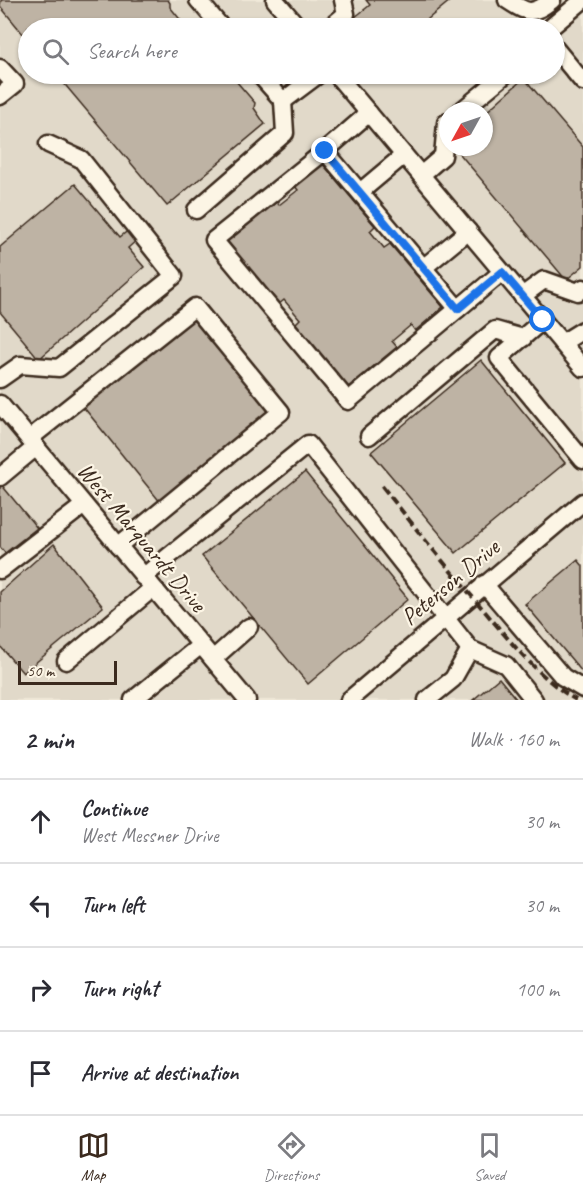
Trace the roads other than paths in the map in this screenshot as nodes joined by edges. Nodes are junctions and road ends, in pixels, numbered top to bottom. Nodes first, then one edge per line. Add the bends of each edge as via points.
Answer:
1 (275, 0) edge
2 (343, 0) edge
3 (507, 0) edge
4 (552, 0) edge
5 (583, 0) edge
6 (206, 3) edge
7 (216, 18) edge
8 (290, 18) edge
9 (341, 18) edge
10 (562, 18) edge
11 (565, 60) edge
12 (0, 68) edge
13 (583, 82) edge
14 (269, 84) edge
15 (306, 84) edge
16 (344, 84) edge
17 (494, 84) edge
18 (0, 96) edge
19 (283, 101) junction
20 (472, 102) edge
21 (369, 113) junction
22 (48, 144) dead end
23 (325, 151) junction
24 (404, 155) junction
25 (443, 156) edge
26 (421, 175) junction
27 (360, 192) junction
28 (196, 210) dead end
29 (468, 231) junction
30 (423, 268) junction
31 (502, 272) junction
32 (583, 288) edge
33 (522, 296) junction
34 (458, 309) junction
35 (543, 320) junction
36 (583, 330) edge
37 (523, 338) junction
38 (562, 343) junction
39 (583, 368) edge
40 (0, 379) edge
41 (0, 404) edge
42 (369, 436) dead end
43 (32, 443) junction
44 (583, 460) edge
45 (0, 477) edge
46 (583, 502) edge
47 (84, 505) junction
48 (118, 546) junction
49 (0, 570) edge
50 (148, 582) junction
51 (484, 584) junction
52 (445, 617) junction
53 (249, 627) dead end
54 (201, 645) junction
55 (470, 649) junction
56 (213, 659) junction
57 (66, 661) dead end
58 (583, 689) edge
59 (133, 700) edge
60 (247, 700) edge
61 (349, 700) edge
62 (427, 700) edge
63 (534, 700) edge

1 - 8 street
2 - 9 street via 346,14
3 - 4 street via 525,11 536,10
5 - 10 street
6 - 7 street
11 - 13 street
12 - 18 street via 15,84
14 - 19 street
15 - 19 street
16 - 21 street
17 - 20 street
19 - 28 street via 285,133
21 - 23 street
21 - 24 street
22 - 40 street via 81,159 174,276 59,368 20,365
23 - 27 street
23 - 34 street via 214,240 348,401
24 - 26 street
24 - 27 street
25 - 26 street
26 - 29 street
27 - 30 street
29 - 30 street
29 - 31 street
30 - 34 street
31 - 33 street
31 - 34 street
32 - 33 street via 578,292 544,280
33 - 35 street
35 - 37 street
35 - 38 street
36 - 38 street
37 - 42 street via 495,330
37 - 44 street via 499,358
38 - 39 street
41 - 43 street, West Marquardt Drive
43 - 45 street
43 - 47 street, West Marquardt Drive
43 - 48 street via 195,307 281,411
46 - 51 street, Peterson Drive
47 - 48 street, West Marquardt Drive
47 - 49 street
48 - 50 street, West Marquardt Drive
50 - 52 street via 308,444
50 - 54 street, West Marquardt Drive
50 - 57 street
51 - 52 street, Peterson Drive
51 - 58 street via 563,676
52 - 55 street
52 - 61 street, Peterson Drive
53 - 56 street
54 - 56 street, West Marquardt Drive
54 - 59 street
55 - 62 street via 453,679
55 - 63 street via 506,664
56 - 60 street, West Marquardt Drive

